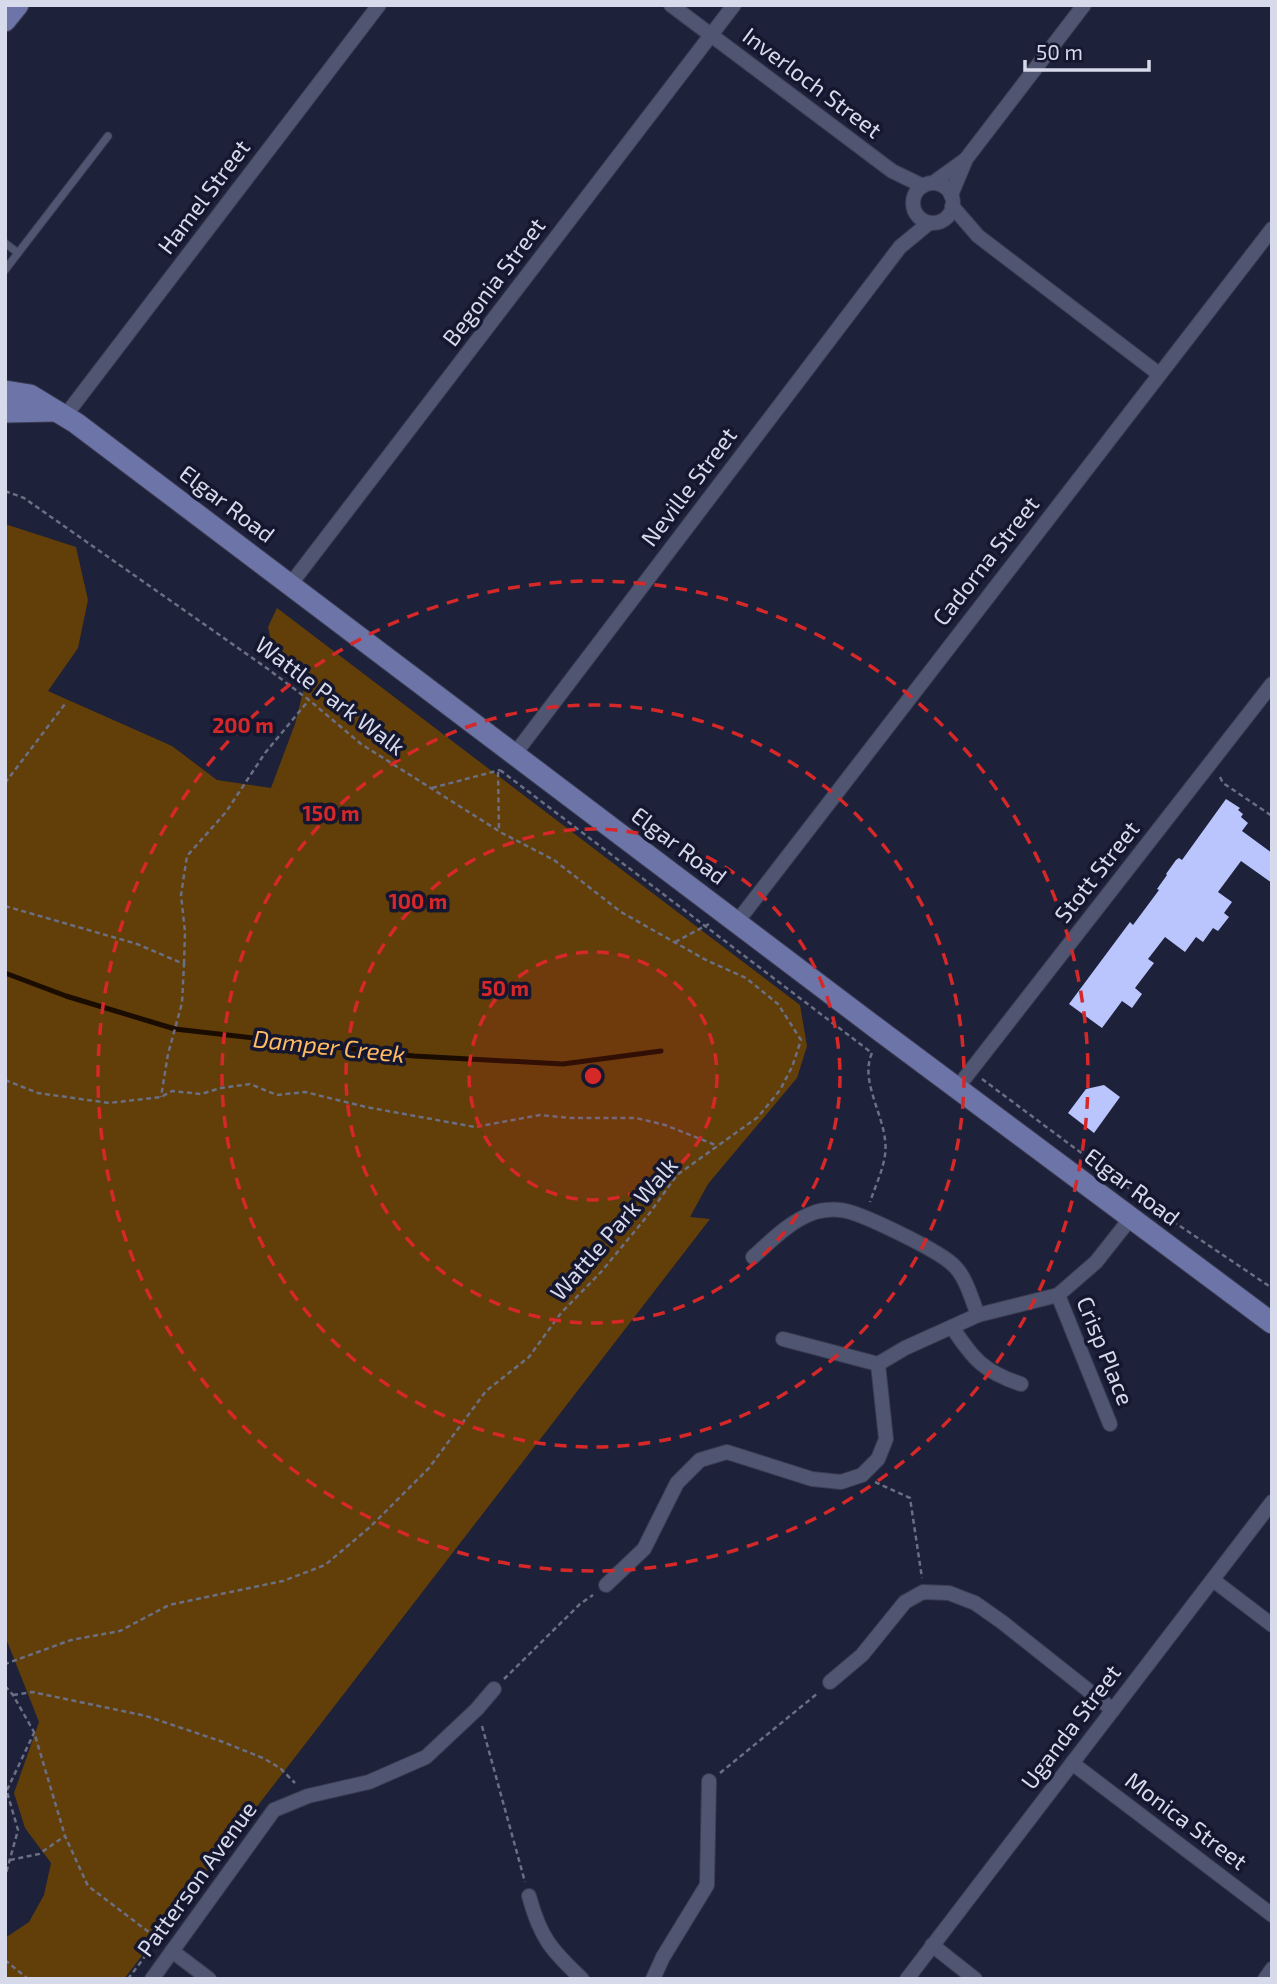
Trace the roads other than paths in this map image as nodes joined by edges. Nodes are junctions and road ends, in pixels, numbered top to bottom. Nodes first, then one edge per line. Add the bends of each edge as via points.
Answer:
1 (18, 5) edge
2 (379, 5) edge
3 (671, 5) edge
4 (734, 5) edge
5 (1084, 5) edge
6 (5, 21) edge
7 (711, 35) junction
8 (108, 136) dead end
9 (967, 159) junction
10 (892, 172) junction
11 (928, 185) junction
12 (952, 201) junction
13 (913, 205) junction
14 (936, 222) junction
15 (1272, 229) edge
16 (978, 236) junction
17 (5, 243) edge
18 (900, 247) junction
19 (18, 253) junction
20 (5, 270) edge
21 (1159, 374) junction
22 (5, 391) edge
23 (5, 412) edge
24 (60, 414) junction
25 (290, 586) junction
26 (1272, 684) edge
27 (504, 765) junction
28 (732, 918) junction
29 (957, 1088) junction
30 (1130, 1219) junction
31 (753, 1257) dead end
32 (1058, 1295) junction
33 (1262, 1311) edge
34 (978, 1315) junction
35 (1272, 1323) edge
36 (952, 1327) junction
37 (783, 1339) dead end
38 (878, 1364) junction
39 (1021, 1384) dead end
40 (1110, 1424) dead end
41 (1272, 1502) edge
42 (1213, 1580) junction
43 (606, 1585) road end
44 (1272, 1625) edge
45 (830, 1682) road end
46 (494, 1689) road end
47 (1113, 1710) junction
48 (1072, 1763) junction
49 (709, 1781) road end
50 (529, 1896) road end
51 (1272, 1915) edge
52 (932, 1945) junction
53 (172, 1951) junction
54 (1272, 1969) edge
55 (152, 1979) edge
56 (209, 1979) edge
57 (582, 1979) edge
58 (653, 1979) edge
59 (907, 1979) edge
60 (975, 1979) edge
61 (1265, 1979) edge

1 - 6 main road
2 - 24 street, Hamel Street
3 - 7 street, Inverloch Street
4 - 7 street, Begonia Street
5 - 9 street
7 - 10 street, Inverloch Street
7 - 25 street, Begonia Street
8 - 19 lane
9 - 11 street
9 - 12 street
10 - 11 street, Inverloch Street
10 - 13 street, Inverloch Street
11 - 12 street via 944,187
11 - 13 street via 914,196
12 - 14 street via 947,217
12 - 16 street
13 - 14 street via 919,218
13 - 18 street, Neville Street
14 - 16 street
14 - 18 street, Neville Street
15 - 21 street, Cadorna Street
16 - 21 street
17 - 19 lane
18 - 27 street, Neville Street
19 - 20 lane
21 - 28 street, Cadorna Street
22 - 24 main road, Elgar Road via 25,393
23 - 24 main road
24 - 25 main road, Elgar Road
25 - 27 main road, Elgar Road
26 - 29 street, Stott Street
27 - 28 main road, Elgar Road
28 - 29 main road, Elgar Road
29 - 30 main road, Elgar Road
30 - 32 street via 1096,1262
30 - 33 main road, Elgar Road
31 - 34 street via 788,1226 814,1212 842,1210 953,1264
32 - 34 street
32 - 40 street, Crisp Place
33 - 35 main road, Elgar Road
34 - 36 street
36 - 38 street
36 - 39 street via 970,1356 998,1377
37 - 38 street
38 - 43 street via 886,1439 878,1459 862,1475 841,1482 812,1479 727,1452 700,1460 677,1483 645,1549
41 - 42 street, Uganda Street
42 - 44 street
42 - 47 street, Uganda Street
45 - 47 street via 862,1655 905,1602 923,1592 949,1593 975,1603
46 - 53 street, Patterson Avenue via 426,1757 369,1782 308,1796 274,1810
47 - 48 street, Uganda Street
48 - 51 street, Monica Street
48 - 52 street, Uganda Street
49 - 58 street via 707,1885
50 - 57 street via 537,1926 556,1955
52 - 59 street, Uganda Street
52 - 60 street
53 - 55 street, Patterson Avenue
53 - 56 street
54 - 61 street

